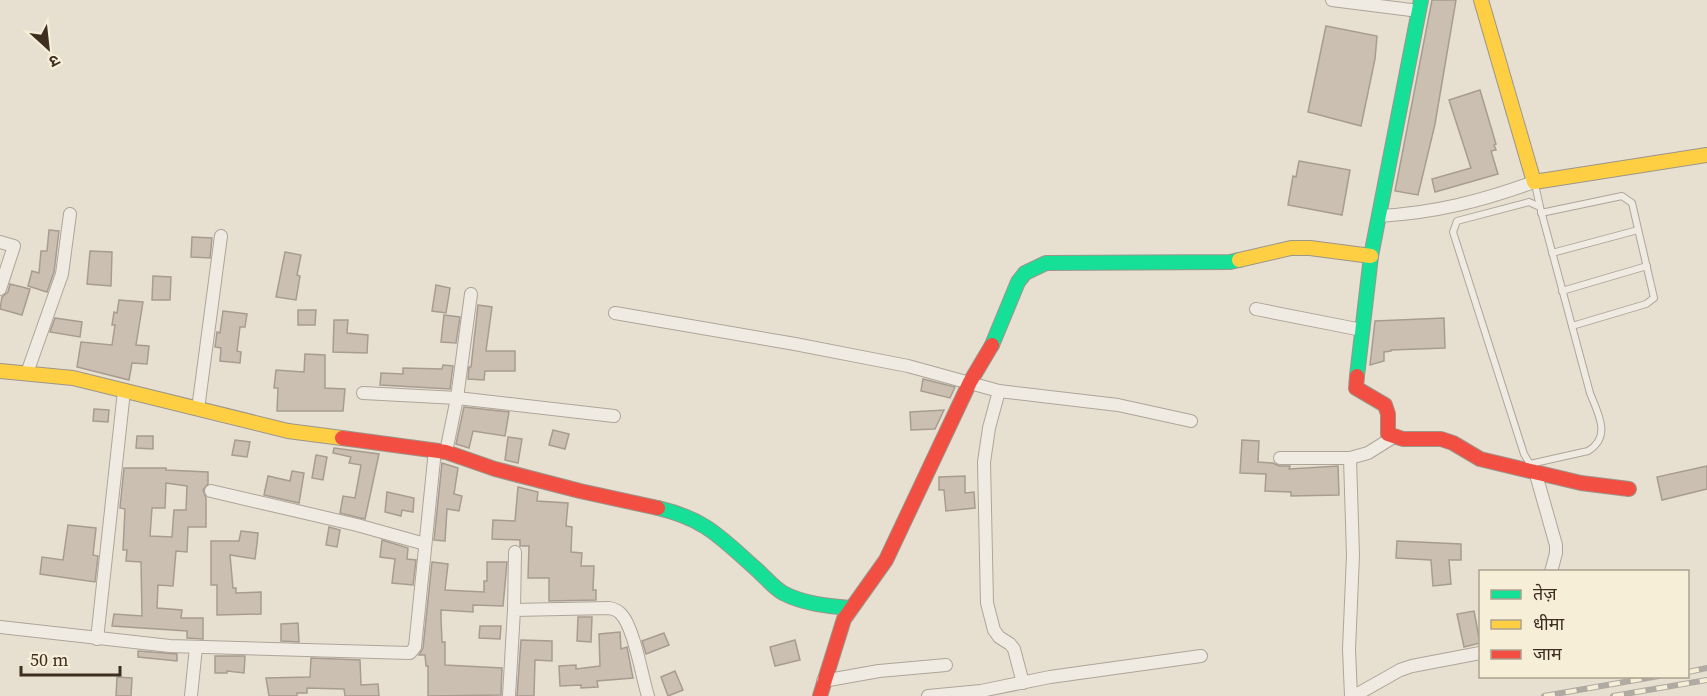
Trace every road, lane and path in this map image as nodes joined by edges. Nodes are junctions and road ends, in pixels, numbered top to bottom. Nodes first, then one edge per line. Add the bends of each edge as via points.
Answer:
1 (1332, 0) edge
2 (1481, 0) edge
3 (1420, 5) edge
4 (1707, 156) edge
5 (1534, 182) junction
6 (1541, 210) junction
7 (70, 214) dead end
8 (1379, 216) junction
9 (1638, 231) junction
10 (221, 236) dead end
11 (0, 242) edge
12 (1552, 253) junction
13 (1371, 256) junction
14 (1647, 266) junction
15 (0, 289) edge
16 (1562, 291) junction
17 (471, 294) dead end
18 (1256, 309) dead end
19 (615, 313) dead end
20 (1572, 326) junction
21 (1362, 330) junction
22 (0, 371) edge
23 (27, 373) junction
24 (970, 382) junction
25 (124, 391) junction
26 (999, 391) junction
27 (363, 393) dead end
28 (457, 398) junction
29 (198, 409) junction
30 (614, 416) dead end
31 (1191, 421) dead end
32 (1392, 438) junction
33 (440, 451) junction
34 (1280, 458) dead end
35 (1350, 458) junction
36 (1535, 471) junction
37 (1629, 489) dead end
38 (211, 491) dead end
39 (425, 544) junction
40 (515, 552) dead end
41 (1552, 570) edge
42 (851, 608) junction
43 (514, 610) junction
44 (0, 627) edge
45 (97, 639) junction
46 (196, 647) junction
47 (1479, 653) edge
48 (1201, 656) dead end
49 (946, 665) dead end
50 (823, 681) junction
51 (1023, 683) junction
52 (191, 696) edge
53 (508, 696) edge
54 (648, 696) edge
55 (820, 696) edge
56 (928, 696) edge
57 (1352, 696) edge

1 - 3 street
2 - 5 street
3 - 8 street
4 - 5 street
5 - 6 lane
5 - 8 street via 1462,205
6 - 9 lane via 1622,196 1632,203
6 - 12 lane
6 - 20 lane via 1529,202 1457,221 1453,232 1530,464 1575,455 1600,440 1601,422
7 - 23 street via 62,274
8 - 13 street
9 - 12 lane
9 - 14 lane
10 - 29 street
11 - 15 street via 14,246
12 - 16 lane
13 - 21 street
13 - 24 street via 1291,248 1230,262 1046,263 1018,282 992,345
14 - 16 lane
14 - 20 lane via 1654,298 1646,304
16 - 20 lane
17 - 28 street
18 - 21 street
19 - 24 street via 795,344
21 - 32 street via 1356,386 1385,405 1388,434
22 - 23 street
23 - 25 street via 73,378
24 - 26 street
24 - 42 street via 886,560
25 - 29 street
25 - 45 street
26 - 31 street via 1109,403
26 - 51 street via 988,428 984,462 987,603 994,630 1014,649
27 - 28 street
28 - 30 street
28 - 33 street
29 - 33 street via 288,431
32 - 35 street via 1368,453
32 - 36 street via 1448,440 1480,459
33 - 39 street
33 - 42 street via 580,491 680,513 715,532 782,592 820,605
34 - 35 street
35 - 57 street
36 - 37 street via 1581,483
36 - 41 street via 1556,545
38 - 39 street
39 - 46 street via 415,647 410,653
40 - 43 street
42 - 50 street
43 - 53 street
43 - 54 street via 616,610 629,628
44 - 45 street
45 - 46 street
46 - 52 street
47 - 57 street via 1400,670
48 - 51 street
49 - 50 street
50 - 55 street
51 - 56 street

